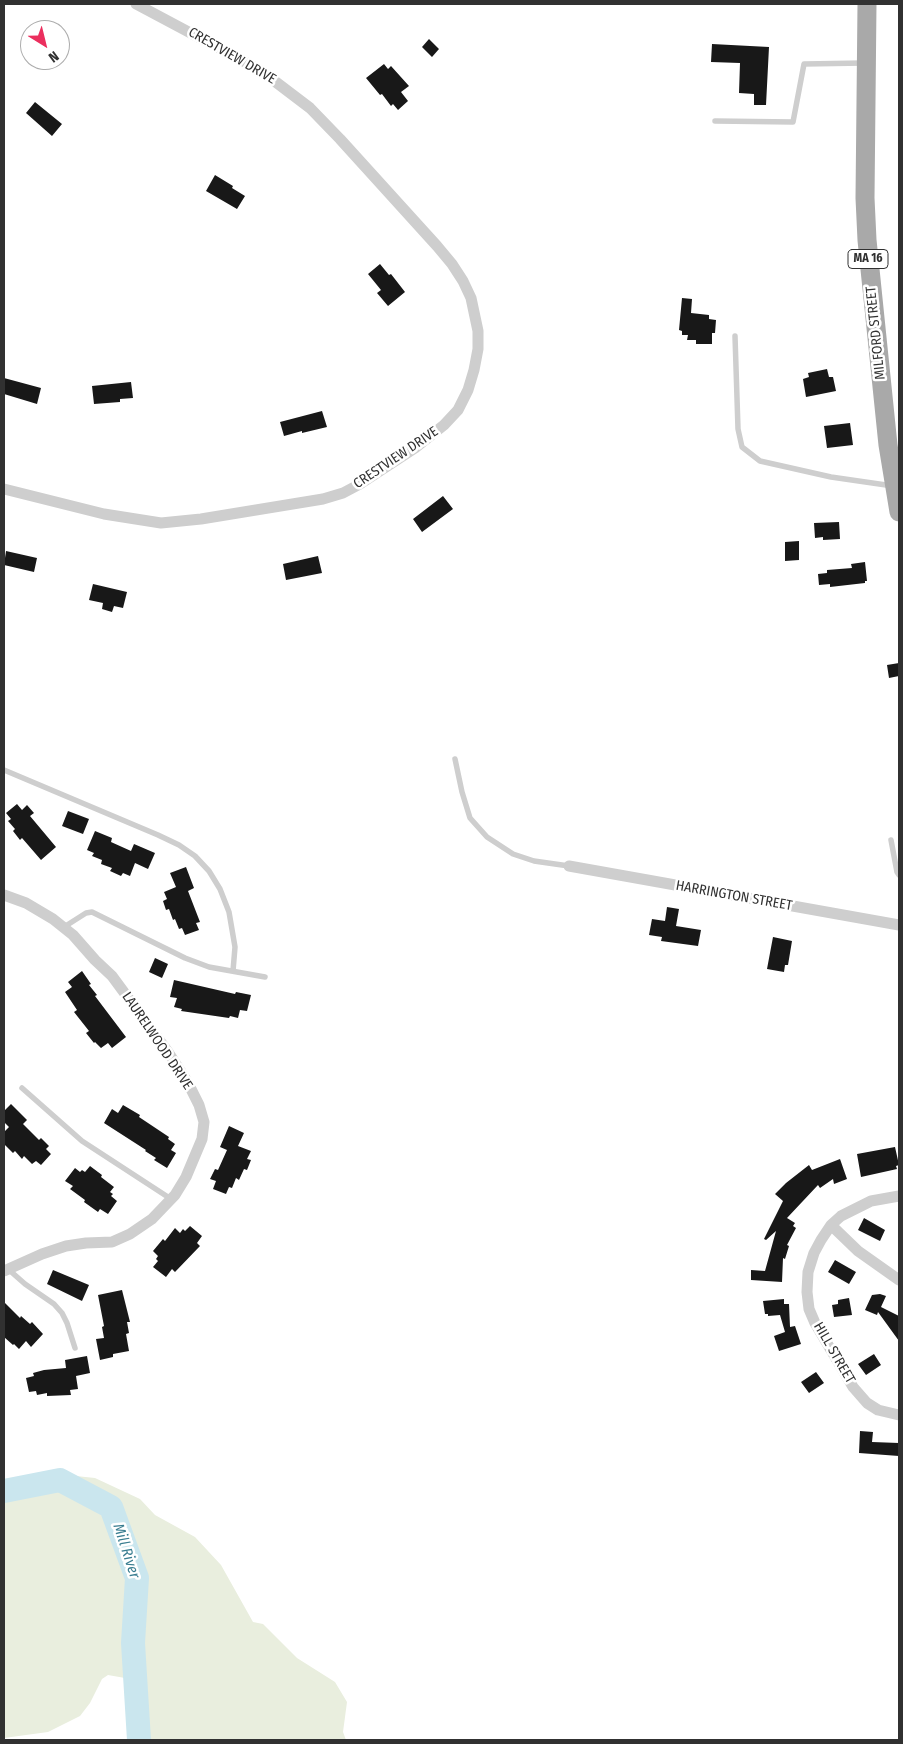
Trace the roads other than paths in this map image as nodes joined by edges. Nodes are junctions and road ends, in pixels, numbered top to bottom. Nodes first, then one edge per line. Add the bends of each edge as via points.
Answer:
1 (136, 4) edge
2 (867, 4) edge
3 (866, 63) junction
4 (715, 121) dead end
5 (735, 336) dead end
6 (895, 486) junction
7 (4, 489) edge
8 (899, 512) edge
9 (455, 758) dead end
10 (4, 770) edge
11 (891, 840) dead end
12 (569, 866) joint
13 (899, 875) edge
14 (4, 895) edge
15 (899, 925) edge
16 (64, 927) junction
17 (233, 971) junction
18 (265, 977) dead end
19 (22, 1088) dead end
20 (899, 1196) edge
21 (171, 1199) junction
22 (831, 1225) junction
23 (6, 1270) edge
24 (899, 1280) edge
25 (75, 1348) dead end
26 (899, 1415) edge

1 - 7 street, CRESTVIEW DRIVE via 260,70 310,108 340,139 437,246 463,281 477,323 478,349 474,370 458,410 444,426 360,484 323,499 161,523 104,514
2 - 3 main road, MILFORD STREET / MA 16
3 - 4 lane via 804,64 793,122
3 - 6 main road, MILFORD STREET / MA 16 via 867,240
5 - 6 lane via 738,430 742,447 760,461 831,477
6 - 8 main road, MILFORD STREET / MA 16
9 - 12 lane via 470,818 487,837 513,854
10 - 17 lane via 158,835 195,856 210,871 229,912 235,947
11 - 13 lane
12 - 15 street, HARRINGTON STREET
14 - 16 street, LAURELWOOD DRIVE via 26,903
16 - 17 lane via 92,912 185,958
16 - 21 street, LAURELWOOD DRIVE via 112,976 168,1052 199,1105 204,1122 202,1139 186,1176
17 - 18 lane
19 - 21 lane via 82,1141
20 - 22 street, HILL STREET via 871,1200
21 - 23 street, LAURELWOOD DRIVE via 152,1219 112,1242 66,1246
22 - 24 street via 858,1251
22 - 26 street, HILL STREET via 817,1246 808,1272 809,1308 853,1387 878,1410
23 - 25 lane via 62,1313

